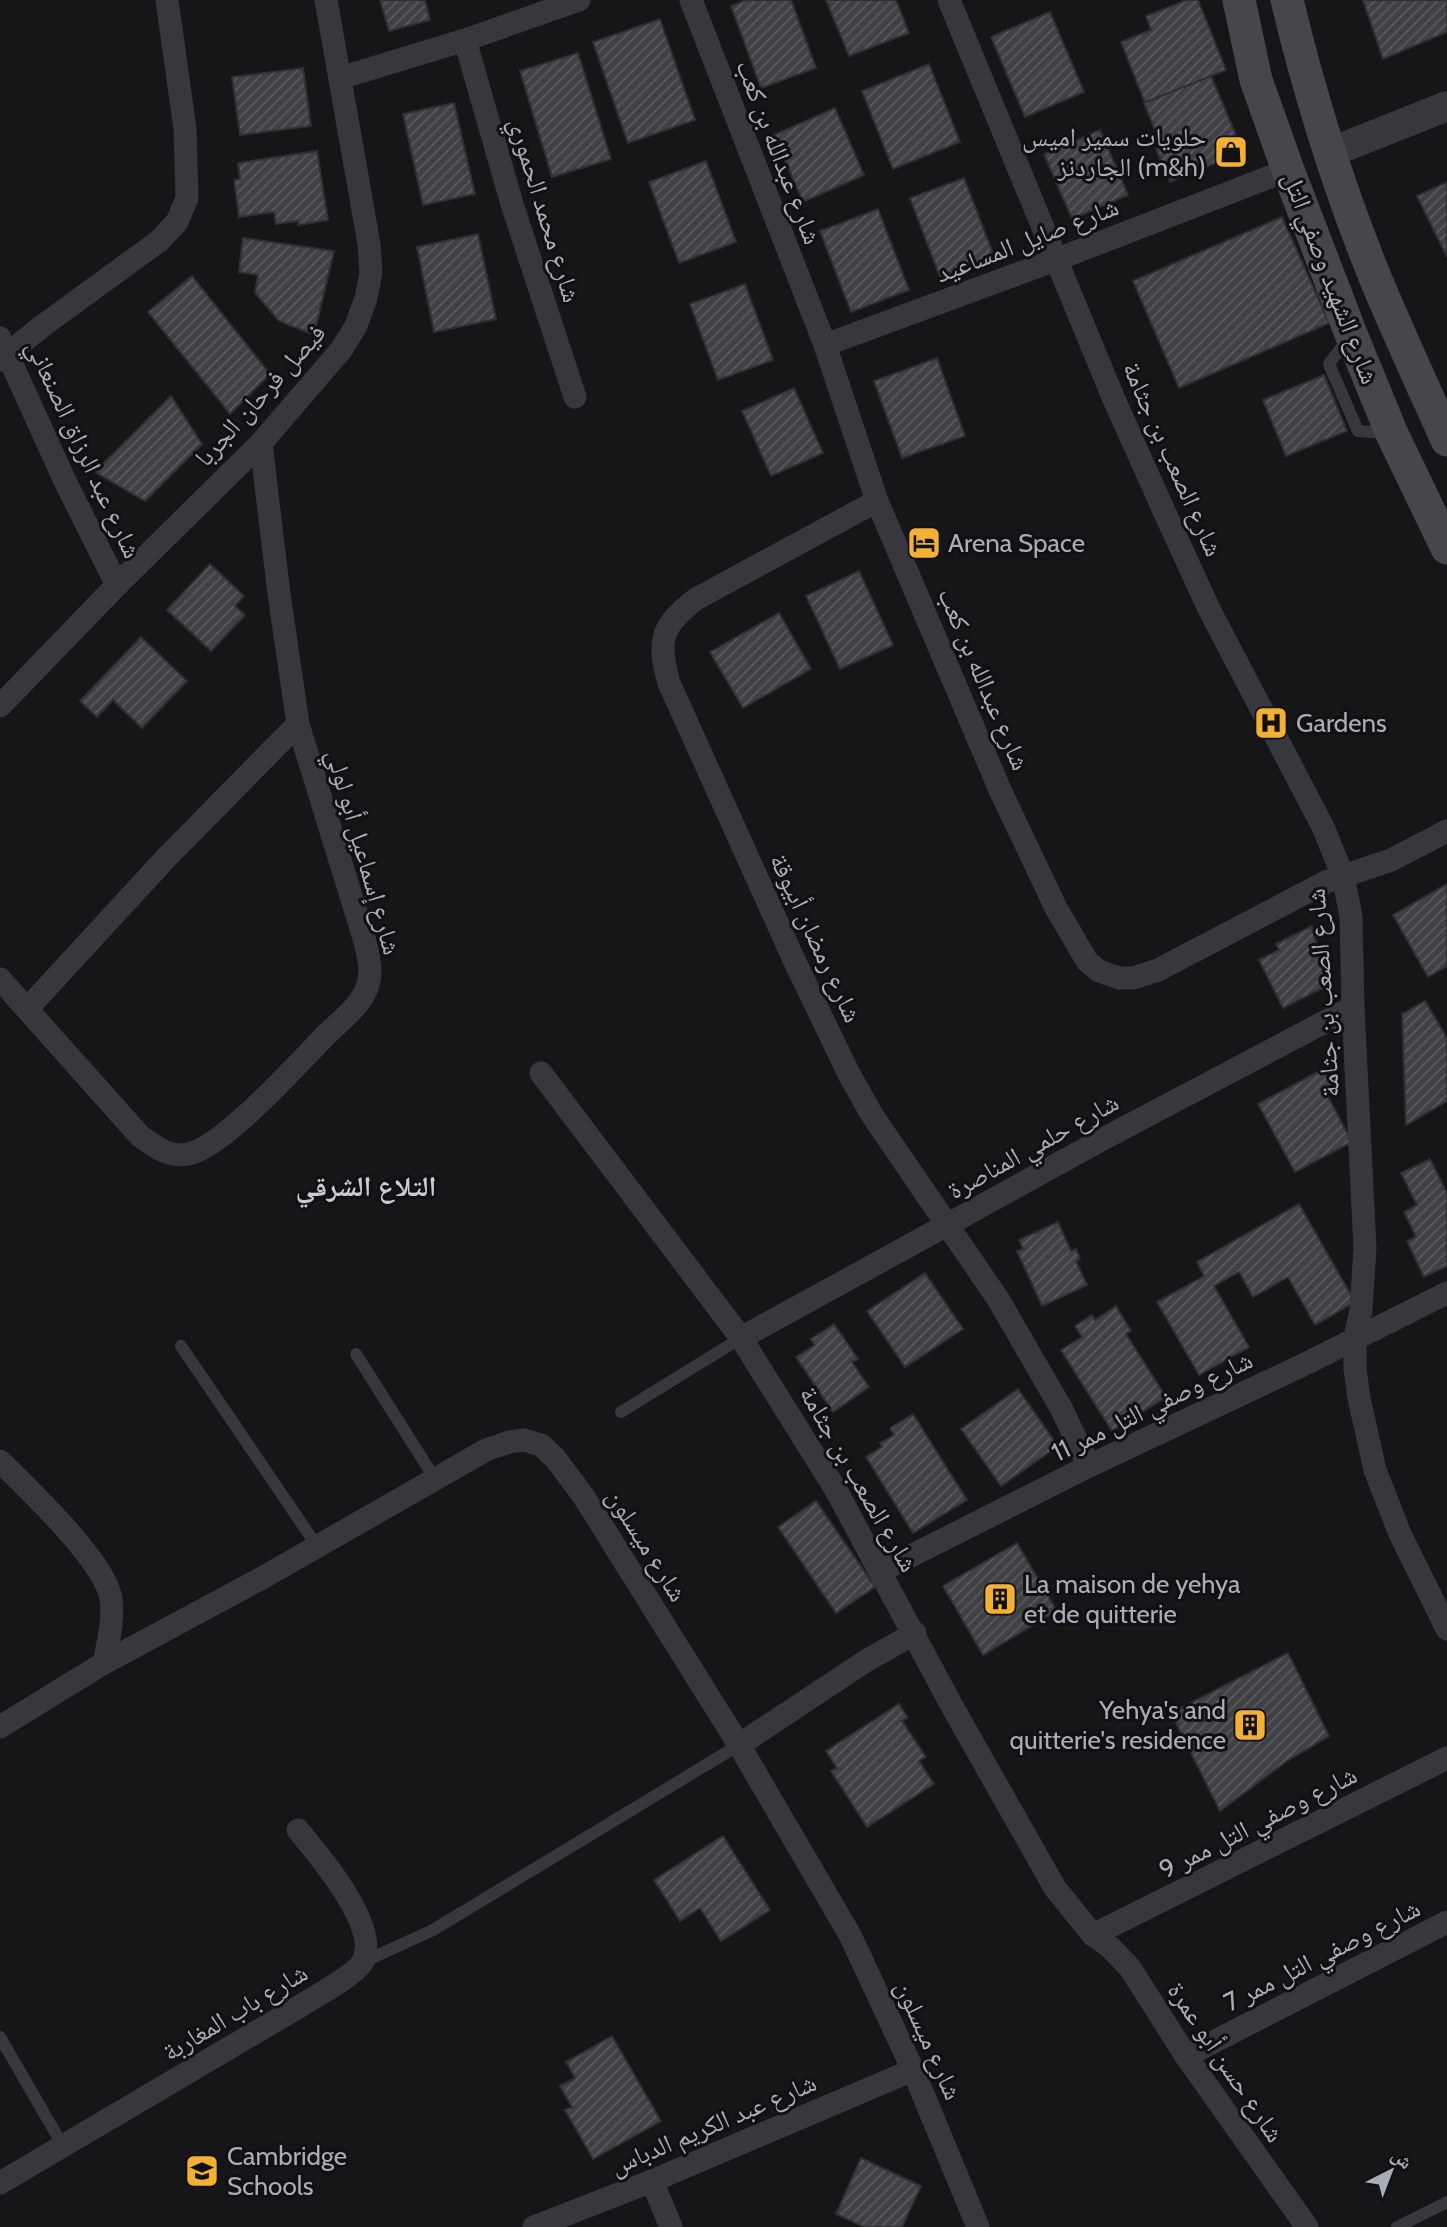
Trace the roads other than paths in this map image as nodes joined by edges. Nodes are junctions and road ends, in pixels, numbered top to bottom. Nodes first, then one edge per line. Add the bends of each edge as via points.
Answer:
1 (167, 0) edge
2 (326, 0) edge
3 (579, 0) edge
4 (691, 0) edge
5 (949, 0) edge
6 (1239, 0) edge
7 (1287, 0) edge
8 (465, 40) junction
9 (340, 78) junction
10 (1447, 107) edge
11 (1329, 153) junction
12 (1288, 170) junction
13 (1058, 259) junction
14 (825, 345) junction
15 (2, 351) edge
16 (575, 397) dead end
17 (1447, 440) edge
18 (261, 443) junction
19 (877, 500) junction
20 (1447, 548) edge
21 (117, 585) junction
22 (0, 706) edge
23 (298, 724) junction
24 (1447, 831) edge
25 (1343, 876) junction
26 (0, 979) edge
27 (1353, 1007) junction
28 (27, 1009) junction
29 (541, 1073) dead end
30 (947, 1226) junction
31 (1447, 1293) edge
32 (1355, 1337) junction
33 (741, 1338) junction
34 (181, 1346) dead end
35 (356, 1354) dead end
36 (621, 1412) dead end
37 (0, 1461) edge
38 (1089, 1466) junction
39 (435, 1479) junction
40 (317, 1546) junction
41 (881, 1571) junction
42 (1447, 1629) edge
43 (915, 1633) junction
44 (104, 1664) junction
45 (0, 1727) edge
46 (739, 1745) junction
47 (1447, 1758) edge
48 (298, 1830) dead end
49 (1447, 1922) edge
50 (1093, 1936) junction
51 (363, 1962) junction
52 (0, 2038) edge
53 (1186, 2056) junction
54 (913, 2070) junction
55 (63, 2146) junction
56 (652, 2181) junction
57 (0, 2183) edge
58 (1447, 2202) edge
59 (534, 2227) edge
60 (671, 2227) edge
61 (978, 2227) edge
62 (1307, 2227) edge
63 (1397, 2227) edge

1 - 15 street via 185,129 187,198 177,222 159,241
2 - 9 street, فيصل فرحان الجربا
3 - 8 street
4 - 14 street, شارع عبدالله بن كعب
5 - 13 street, شارع الصعب بن جثامة
6 - 12 main road, شارع الشهيد وصفي التل via 1256,80
7 - 11 main road, شارع الشهيد وصفي التل
8 - 9 street
8 - 16 street, شارع محمد الحموري
9 - 18 street, فيصل فرحان الجربا via 372,273 356,326 341,350
10 - 11 street
11 - 17 main road, شارع الشهيد وصفي التل via 1382,292
12 - 13 street, شارع صايل المساعيد
12 - 20 main road, شارع الشهيد وصفي التل via 1392,434
13 - 14 street, شارع صايل المساعيد
13 - 25 street, شارع الصعب بن جثامة via 1113,397 1209,609 1323,827
14 - 19 street, شارع عبدالله بن كعب
15 - 21 street, شارع عبد الرزاق الصنعاني
18 - 21 street, فيصل فرحان الجربا
18 - 23 street, شارع إسماعيل أبو لولي
19 - 25 street, شارع عبدالله بن كعب via 1000,790 1075,943 1099,971 1133,978 1158,970
19 - 30 street, شارع رمضان أبيوقة via 696,599 676,615 665,634 662,656 669,683 843,1062 872,1115
21 - 22 street, فيصل فرحان الجربا
23 - 28 street, شارع إسماعيل أبو لولي
23 - 28 street, شارع إسماعيل أبو لولي via 371,971 366,991 354,1007 232,1127 189,1154 158,1149 139,1136
24 - 25 street, شارع عبدالله بن كعب via 1391,860
25 - 27 street, شارع الصعب بن جثامة via 1351,916
26 - 28 street, شارع إسماعيل أبو لولي
27 - 30 street, شارع حلمي المناصرة
27 - 32 street, شارع الصعب بن جثامة via 1365,1248
29 - 33 street, شارع الصعب بن جثامة
30 - 33 street, شارع حلمي المناصرة
30 - 38 street, شارع رمضان أبيوقة via 998,1299
31 - 32 street, شارع وصفي التل ممر 11
32 - 38 street, شارع وصفي التل ممر 11
32 - 42 street, شارع الصعب بن جثامة via 1357,1388 1375,1471
33 - 36 lane
33 - 41 street, شارع الصعب بن جثامة
34 - 40 lane
35 - 39 lane
37 - 44 street via 98,1568 111,1598
38 - 41 street, شارع وصفي التل ممر 11
39 - 40 street, شارع ميسلون
39 - 46 street, شارع ميسلون via 509,1442 524,1440 555,1458
40 - 44 street, شارع ميسلون
41 - 43 street, شارع الصعب بن جثامة
43 - 46 street
43 - 50 street, شارع الصعب بن جثامة via 1055,1888
44 - 45 street, شارع ميسلون
46 - 51 lane via 433,1930
46 - 54 street, شارع ميسلون via 850,1935
47 - 50 street, شارع وصفي التل ممر 9
48 - 51 street via 333,1872 353,1907 367,1944
49 - 53 street, شارع وصفي التل ممر 7
50 - 53 street, شارع حسن أبو عمرة via 1130,1968
51 - 55 street, شارع باب المغاربة via 340,1982
52 - 55 lane
53 - 62 street, شارع حسن أبو عمرة
54 - 56 street, شارع عبد الكريم الدباس
54 - 61 street, شارع ميسلون
55 - 57 street, شارع باب المغاربة
56 - 59 street, شارع عبد الكريم الدباس
56 - 60 street
58 - 63 lane

